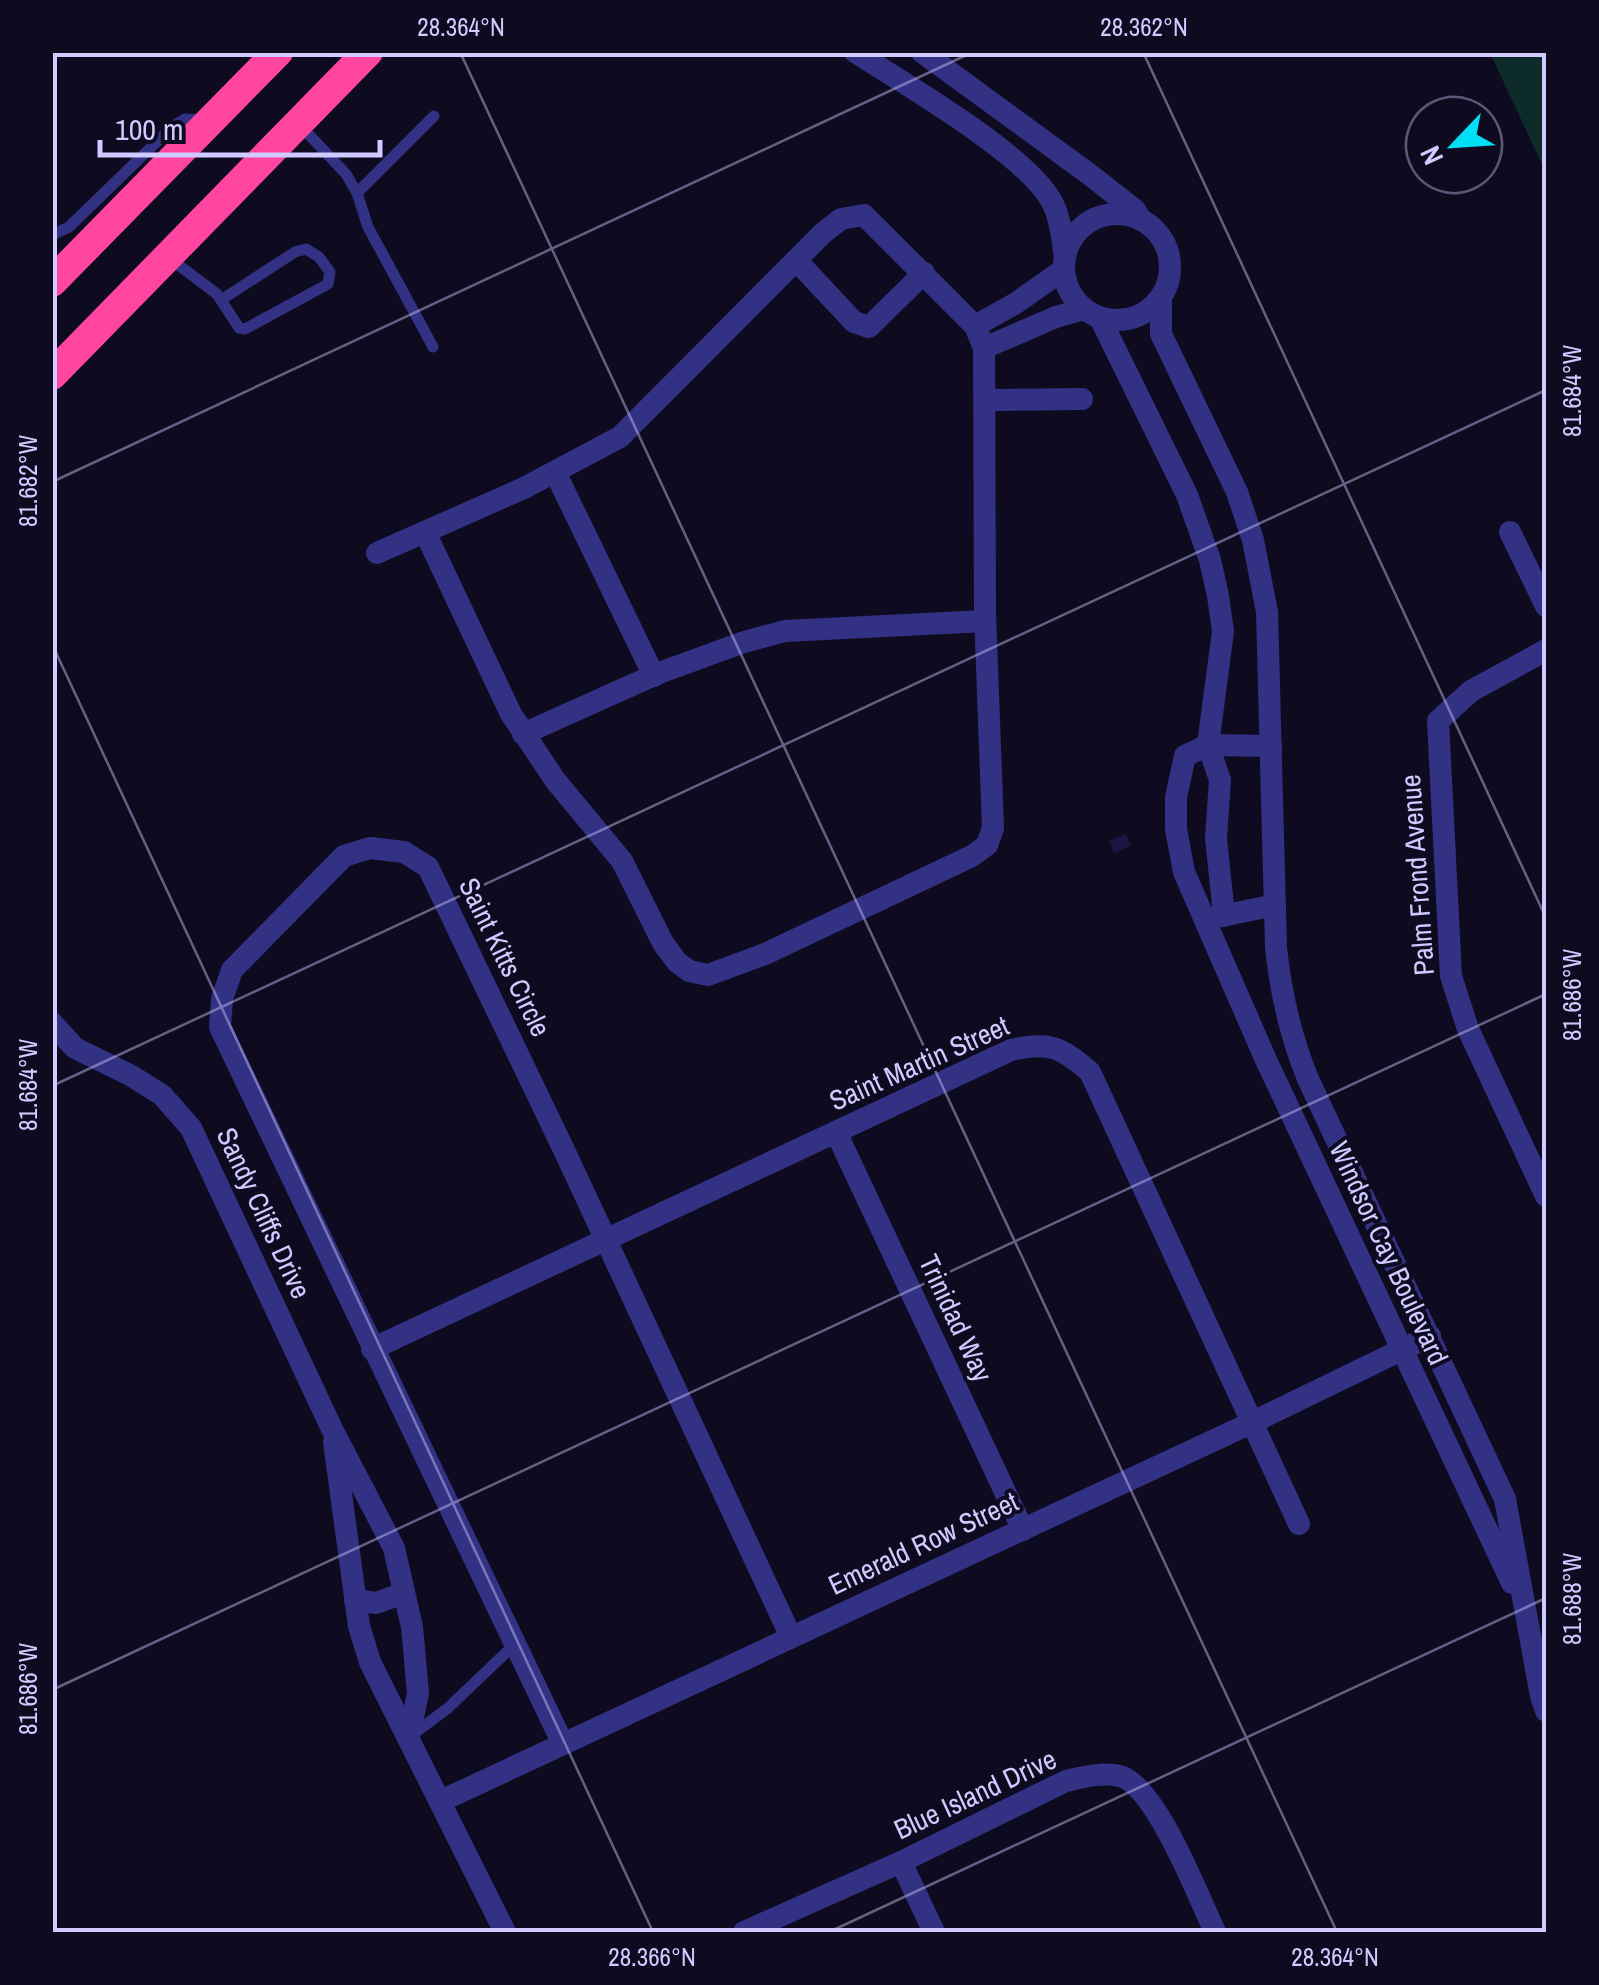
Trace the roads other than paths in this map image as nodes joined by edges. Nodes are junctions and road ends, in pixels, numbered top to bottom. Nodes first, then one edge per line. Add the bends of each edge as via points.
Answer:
1 (368, 52) edge
2 (922, 52) edge
3 (272, 55) edge
4 (868, 56) edge
5 (434, 116) dead end
6 (212, 120) junction
7 (298, 124) junction
8 (357, 193) junction
9 (1141, 220) junction
10 (52, 235) edge
11 (168, 257) junction
12 (796, 260) junction
13 (1064, 264) junction
14 (924, 274) junction
15 (52, 282) edge
16 (1161, 298) junction
17 (221, 300) junction
18 (1092, 313) junction
19 (976, 326) junction
20 (433, 347) dead end
21 (984, 348) junction
22 (52, 375) edge
23 (1082, 398) dead end
24 (986, 400) junction
25 (555, 472) junction
26 (424, 532) junction
27 (1510, 532) dead end
28 (377, 553) dead end
29 (1546, 606) edge
30 (986, 620) junction
31 (1546, 650) edge
32 (654, 676) junction
33 (523, 734) junction
34 (1208, 746) junction
35 (1271, 746) junction
36 (1275, 905) junction
37 (1214, 918) junction
38 (52, 1024) edge
39 (836, 1132) junction
40 (1546, 1196) edge
41 (606, 1240) junction
42 (1430, 1336) junction
43 (372, 1348) junction
44 (1401, 1352) junction
45 (1252, 1423) junction
46 (332, 1429) junction
47 (1299, 1524) dead end
48 (1023, 1530) junction
49 (404, 1593) junction
50 (355, 1600) junction
51 (1525, 1609) junction
52 (791, 1638) junction
53 (514, 1644) junction
54 (1546, 1711) edge
55 (409, 1737) junction
56 (564, 1744) junction
57 (440, 1801) junction
58 (901, 1862) junction
59 (505, 1932) edge
60 (744, 1932) edge
61 (934, 1932) edge
62 (1215, 1932) edge

1 - 7 highway
2 - 9 street, Windsor Cay Boulevard
3 - 6 highway
4 - 13 street, Windsor Cay Boulevard via 1034,178 1052,202
5 - 8 lane
6 - 10 lane via 184,119 173,126 69,227
6 - 15 highway
7 - 8 lane
7 - 11 highway
8 - 20 lane via 368,227
9 - 13 street via 1126,214 1094,219 1070,242
9 - 16 street, Windsor Cay Boulevard via 1166,246 1170,263
11 - 17 lane
11 - 22 highway
12 - 14 street via 841,219 864,215
12 - 14 street via 854,322 869,327
12 - 25 street via 620,437
13 - 18 street, Windsor Cay Boulevard via 1068,287
13 - 19 street
14 - 19 street
16 - 18 street via 1134,318
16 - 35 street, Windsor Cay Boulevard via 1161,334 1238,492 1253,540 1267,612
17 - 17 lane via 245,330 328,284 330,272 306,249
18 - 21 street via 1056,317
18 - 34 street, Windsor Cay Boulevard via 1187,495 1210,560 1223,631
19 - 21 street
21 - 24 street
23 - 24 street
24 - 30 street
25 - 26 street
25 - 32 street
26 - 28 street
26 - 33 street
27 - 29 street
30 - 32 street via 785,631
30 - 33 street via 993,828 987,845 765,954 708,975 677,962 622,861
31 - 40 street, Palm Frond Avenue via 1471,691 1438,721 1451,976 1468,1029
32 - 33 street
34 - 35 street
34 - 37 street, Windsor Cay Boulevard via 1220,780
34 - 37 street, Windsor Cay Boulevard via 1185,756 1176,829 1184,872
35 - 36 street, Windsor Cay Boulevard
36 - 37 street
36 - 42 street, Windsor Cay Boulevard via 1280,994 1291,1036
37 - 44 street, Windsor Cay Boulevard
38 - 46 street, Sandy Cliffs Drive via 76,1048 162,1096 191,1128
39 - 41 street, Saint Martin Street
39 - 45 street, Saint Martin Street via 1011,1050 1036,1044 1064,1050 1090,1072
39 - 48 street, Trinidad Way
41 - 43 street, Saint Martin Street
41 - 43 street, Saint Kitts Circle via 428,868 404,852 370,848 344,856 232,970 220,1026
41 - 52 street, Saint Kitts Circle
42 - 44 street, Emerald Row Street
42 - 51 street, Windsor Cay Boulevard via 1506,1499
43 - 53 street, Saint Kitts Circle
44 - 45 street, Emerald Row Street
44 - 51 street, Windsor Cay Boulevard
45 - 47 street, Saint Martin Street
45 - 48 street, Emerald Row Street
46 - 49 street, Sandy Cliffs Drive via 394,1548
46 - 50 street, Sandy Cliffs Drive
48 - 52 street, Emerald Row Street
49 - 50 street via 376,1603
49 - 55 street, Sandy Cliffs Drive via 418,1692
50 - 55 street, Sandy Cliffs Drive via 370,1662
51 - 54 street, Windsor Cay Boulevard
52 - 56 street, Emerald Row Street
53 - 55 lane
53 - 56 street, Saint Kitts Circle
55 - 57 street, Sandy Cliffs Drive
56 - 57 street, Emerald Row Street
57 - 59 street, Sandy Cliffs Drive
58 - 60 street, Blue Island Drive
58 - 61 street
58 - 62 street, Blue Island Drive via 1066,1781 1122,1776 1162,1820

